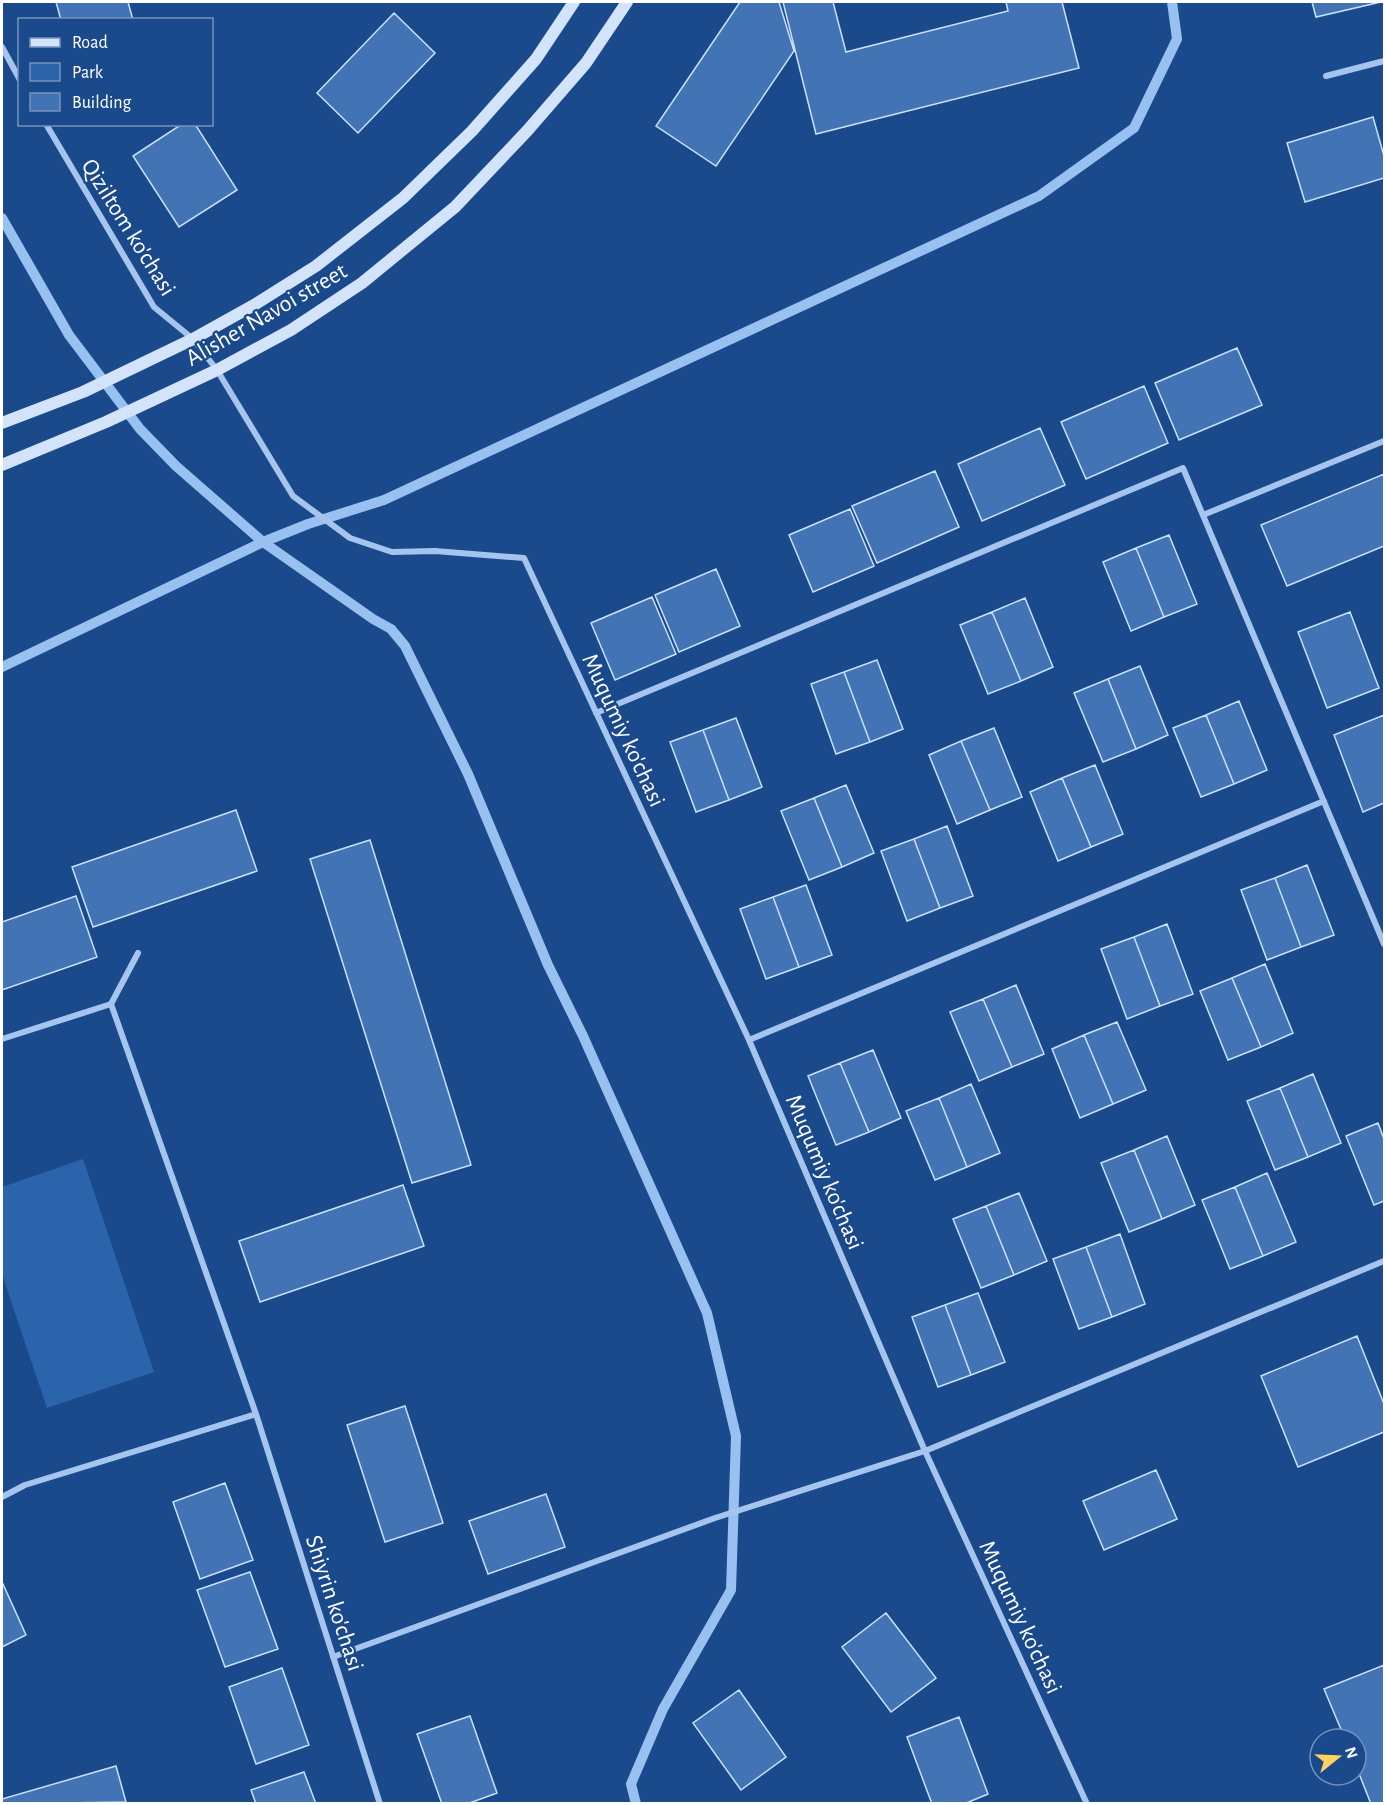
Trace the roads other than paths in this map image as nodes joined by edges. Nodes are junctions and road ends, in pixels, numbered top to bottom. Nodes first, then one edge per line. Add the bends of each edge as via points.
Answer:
1 (574, 2) edge
2 (627, 2) edge
3 (2, 47) edge
4 (1384, 61) edge
5 (18, 76) edge
6 (1326, 76) dead end
7 (47, 126) edge
8 (192, 339) junction
9 (217, 370) junction
10 (2, 423) edge
11 (1384, 441) edge
12 (2, 465) edge
13 (1203, 515) junction
14 (524, 558) joint
15 (596, 713) junction
16 (1324, 801) junction
17 (1384, 944) edge
18 (138, 953) dead end
19 (111, 1004) junction
20 (2, 1039) edge
21 (749, 1040) junction
22 (1384, 1262) edge
23 (256, 1414) junction
24 (925, 1450) junction
25 (2, 1497) edge
26 (333, 1657) junction
27 (380, 1803) edge
28 (1087, 1803) edge

1 - 8 main road, Alisher Navoi street via 536,59 472,131 403,198 316,266
2 - 9 main road, Alisher Navoi street via 586,63 455,207 362,283 291,330
3 - 5 street
4 - 6 street
7 - 8 street, Qiziltom ko'chasi via 154,307
8 - 9 street, Qiziltom ko'chasi
8 - 10 main road, Alisher Navoi street via 83,392
9 - 12 main road, Alisher Navoi street
9 - 14 street, Qiziltom ko'chasi via 293,496 350,538 392,552 435,550
11 - 13 street
13 - 15 street via 1183,468
13 - 16 street
14 - 15 street, Muqumiy ko'chasi
15 - 21 street, Muqumiy ko'chasi
16 - 17 street
16 - 21 street
18 - 19 street
19 - 20 street
19 - 23 street, Shiyrin ko'chasi
21 - 24 street, Muqumiy ko'chasi
22 - 24 street
23 - 25 street via 25,1485
23 - 26 street, Shiyrin ko'chasi
24 - 26 street via 715,1518
24 - 28 street, Muqumiy ko'chasi
26 - 27 street, Shiyrin ko'chasi

